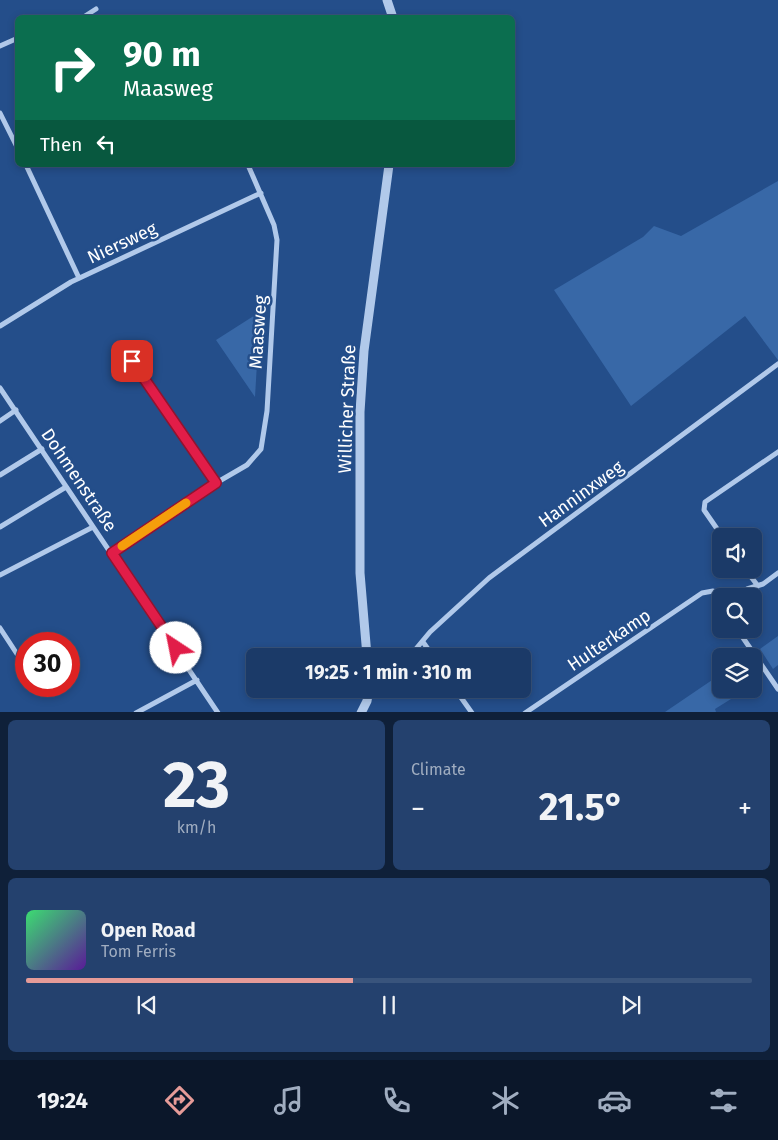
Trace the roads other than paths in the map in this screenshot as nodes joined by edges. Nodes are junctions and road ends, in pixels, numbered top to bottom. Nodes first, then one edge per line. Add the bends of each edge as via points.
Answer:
1 (387, 0) edge
2 (96, 9) dead end
3 (87, 15) edge
4 (392, 15) edge
5 (15, 39) edge
6 (0, 46) edge
7 (0, 113) edge
8 (15, 141) edge
9 (27, 167) edge
10 (249, 167) edge
11 (389, 167) edge
12 (261, 193) junction
13 (79, 278) junction
14 (0, 326) edge
15 (132, 361) dead end
16 (778, 364) edge
17 (0, 388) edge
18 (16, 410) junction
19 (0, 421) edge
20 (42, 448) junction
21 (778, 452) edge
22 (0, 475) edge
23 (216, 483) junction
24 (66, 488) junction
25 (93, 527) junction
26 (0, 528) edge
27 (716, 528) edge
28 (112, 553) junction
29 (778, 573) edge
30 (0, 575) edge
31 (752, 578) edge
32 (758, 586) junction
33 (751, 588) edge
34 (712, 591) edge
35 (0, 628) edge
36 (743, 638) edge
37 (423, 642) junction
38 (366, 648) edge
39 (417, 648) edge
40 (427, 648) edge
41 (15, 651) edge
42 (198, 680) junction
43 (778, 689) edge
44 (368, 698) edge
45 (462, 698) edge
46 (136, 712) edge
47 (218, 712) edge
48 (361, 712) edge
49 (472, 712) edge
50 (525, 712) edge

1 - 4 street
2 - 3 street
5 - 6 street
7 - 8 street
9 - 13 street
10 - 12 street, Maasweg
11 - 38 street, Willicher Straße via 364,351 360,412 360,573
12 - 13 street, Niersweg
12 - 23 street, Maasweg via 277,240 264,435 261,449 247,465
13 - 14 street, Niersweg
15 - 23 street
16 - 37 street, Hanninxweg via 489,578
17 - 18 street, Dohmenstraße
18 - 19 street
18 - 20 street, Dohmenstraße
20 - 22 street
20 - 24 street, Dohmenstraße
21 - 27 street via 705,502 704,510
23 - 28 street, Maasweg
24 - 25 street, Dohmenstraße
24 - 26 street
25 - 28 street, Dohmenstraße
25 - 30 street
28 - 42 street, Dohmenstraße
29 - 32 street
31 - 32 street
32 - 33 street
34 - 50 street, Hulterkamp via 696,597
35 - 41 street
36 - 43 street
37 - 39 street, Hanninxweg
37 - 40 street
42 - 46 street
42 - 47 street, Dohmenstraße
44 - 48 street
45 - 49 street

